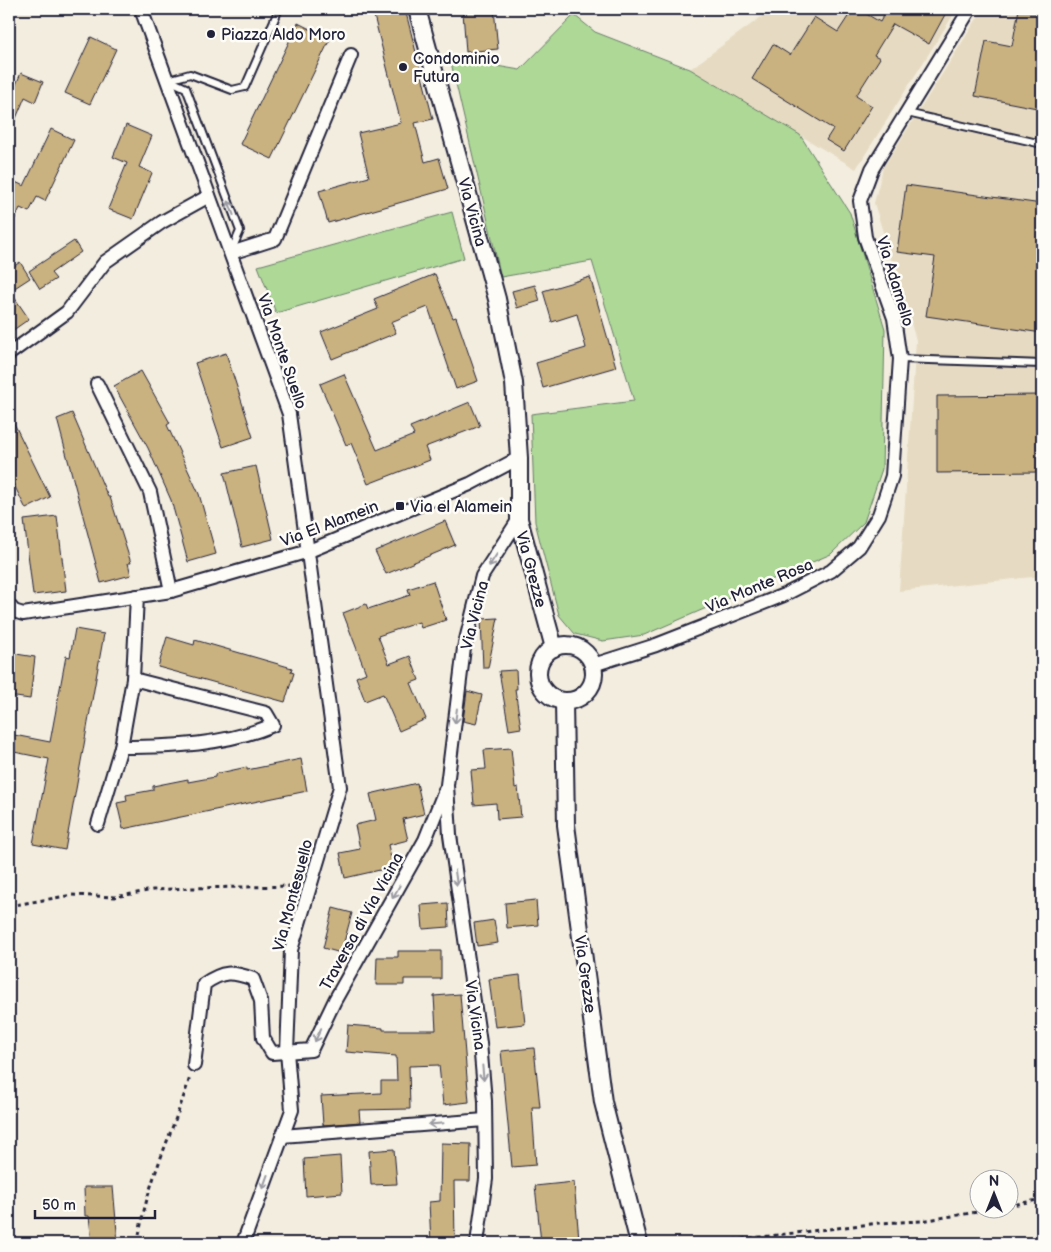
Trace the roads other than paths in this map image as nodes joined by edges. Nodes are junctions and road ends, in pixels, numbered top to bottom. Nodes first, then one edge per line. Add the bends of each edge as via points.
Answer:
1 (141, 9) edge
2 (279, 9) edge
3 (417, 9) edge
4 (970, 9) edge
5 (351, 55) dead end
6 (168, 80) junction
7 (907, 113) junction
8 (1042, 144) edge
9 (209, 196) junction
10 (231, 253) junction
11 (11, 349) edge
12 (900, 359) junction
13 (1042, 364) edge
14 (97, 384) dead end
15 (519, 458) junction
16 (519, 519) junction
17 (309, 551) junction
18 (171, 591) junction
19 (137, 596) junction
20 (9, 605) edge
21 (554, 648) junction
22 (593, 665) junction
23 (133, 679) junction
24 (564, 701) junction
25 (121, 747) junction
26 (447, 785) junction
27 (98, 824) dead end
28 (286, 1052) junction
29 (194, 1065) road end
30 (485, 1120) junction
31 (282, 1136) junction
32 (243, 1243) edge
33 (477, 1243) edge
34 (639, 1243) edge

1 - 6 street, Via Monte Suello
2 - 6 lane via 245,87 232,90 190,74
3 - 15 street, Via Vicina via 497,299 514,383
4 - 7 street, Via Adamello
5 - 10 street via 275,239
6 - 9 street, Via Monte Suello
10 -> 6 lane via 240,231 186,88
7 - 8 lane
7 - 12 street, Via Adamello via 872,169 860,201 865,237 894,318
9 - 10 street, Via Monte Suello
9 - 11 street via 162,222 105,262 66,312
10 - 17 street, Via Monte Suello via 289,414
12 - 13 lane
12 - 22 street, Via Monte Rosa via 892,476 879,515 859,547 831,571 784,595 656,645
14 - 18 street via 150,492
15 - 16 street, Via Vicina
15 - 17 street, Via El Alamein via 470,484
16 - 21 street, Via Grezze
16 -> 26 street, Via Vicina via 482,576 464,648
17 - 18 street, Via El Alamein
17 - 28 street, Via Montesuello via 340,787 291,950
18 - 19 street, Via El Alamein
19 - 20 street, Via El Alamein via 23,614
19 - 23 street
21 - 22 street via 564,645 582,650
21 - 24 street via 541,660 538,678 547,694
22 - 24 street via 594,674 588,690 573,700
23 - 25 street
23 - 25 street via 266,713 273,724 250,734 174,747
24 - 34 street, Via Grezze via 566,826 596,1052 603,1102
25 - 27 street
26 -> 28 street, Traversa di Via Vicina via 425,840 335,1000 311,1050
26 -> 30 street, Via Vicina via 450,835 480,1043
28 - 29 street via 272,1052 263,1038 260,1001 253,979 236,973 219,974 204,984
28 - 31 street, Via Montesuello via 292,1110
30 -> 31 street
30 - 33 street, Via Vicina via 486,1179
31 -> 32 street, Via Montesuello

